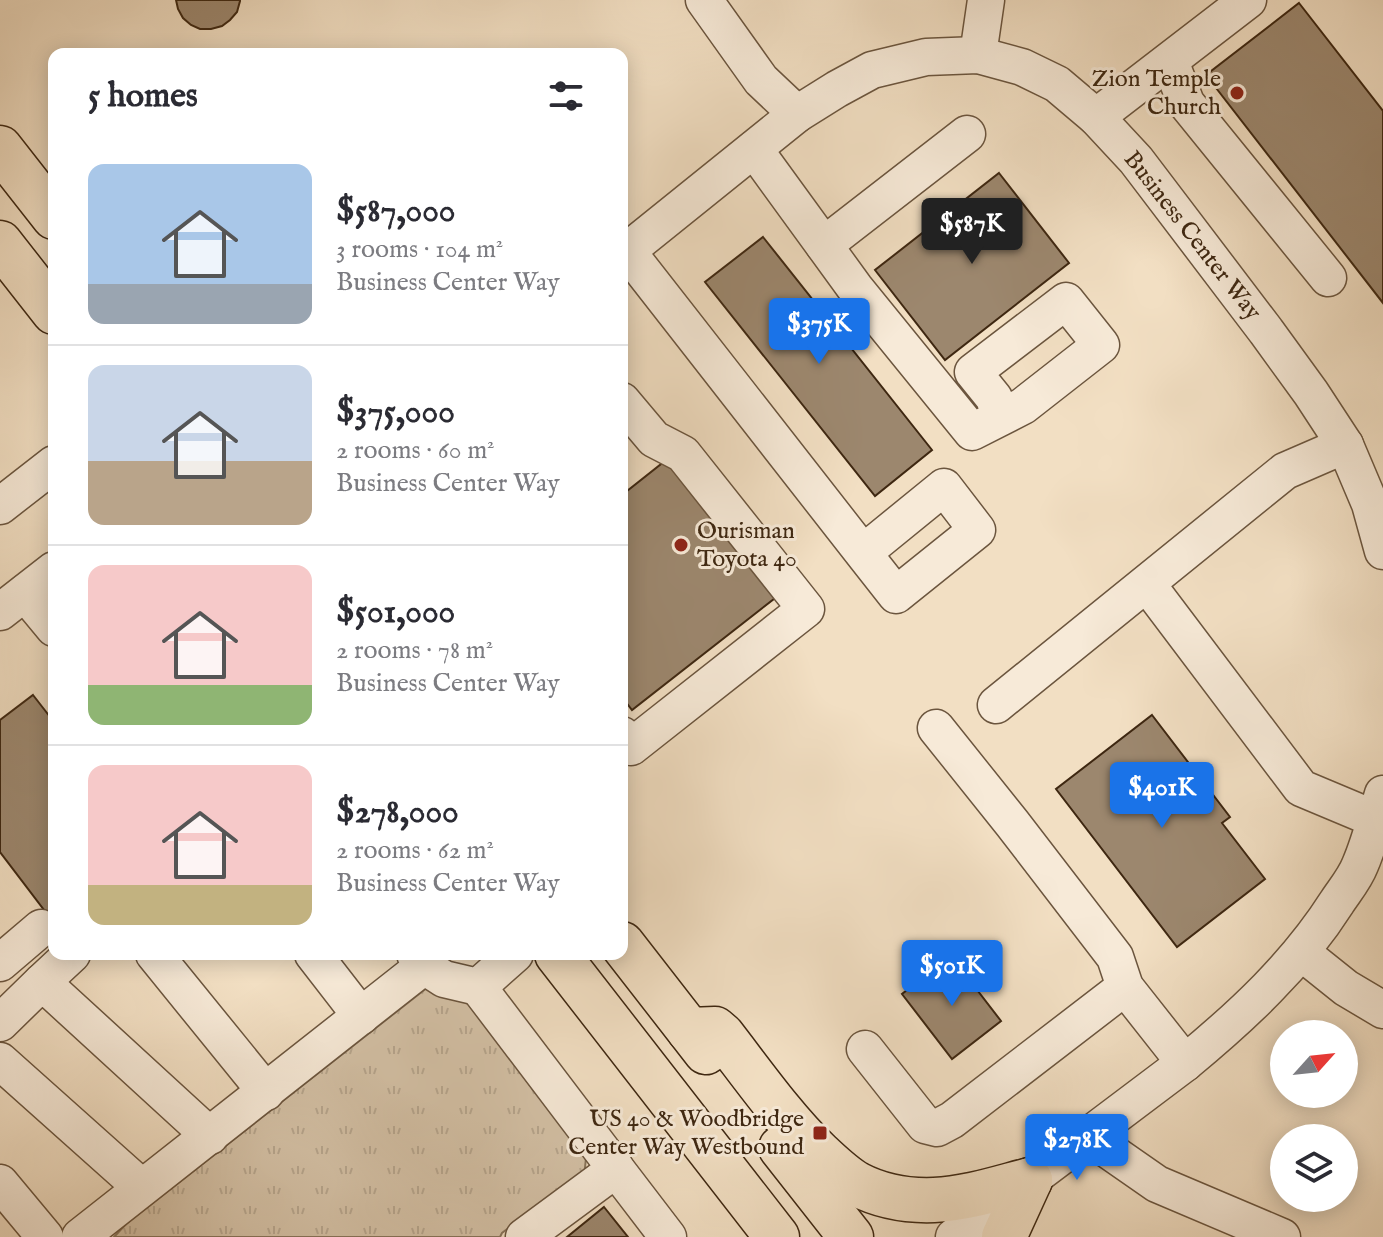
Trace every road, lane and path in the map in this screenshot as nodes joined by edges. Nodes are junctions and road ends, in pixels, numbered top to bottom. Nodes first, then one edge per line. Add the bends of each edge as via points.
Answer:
1 (704, 0) edge
2 (986, 0) edge
3 (1248, 0) edge
4 (978, 55) junction
5 (1170, 61) junction
6 (797, 114) junction
7 (1096, 117) junction
8 (967, 134) dead end
9 (0, 148) edge
10 (754, 149) junction
11 (48, 209) edge
12 (0, 243) edge
13 (824, 245) junction
14 (628, 250) edge
15 (628, 258) edge
16 (1328, 278) dead end
17 (46, 301) edge
18 (628, 408) edge
19 (1000, 416) dead end
20 (1345, 445) junction
21 (48, 469) edge
22 (0, 506) edge
23 (1383, 551) edge
24 (863, 553) dead end
25 (48, 575) edge
26 (1147, 584) junction
27 (13, 602) edge
28 (48, 624) edge
29 (996, 705) dead end
30 (936, 728) dead end
31 (628, 743) edge
32 (1379, 806) edge
33 (1371, 871) edge
34 (41, 928) dead end
35 (628, 952) edge
36 (1301, 952) junction
37 (66, 960) edge
38 (159, 960) edge
39 (318, 960) edge
40 (419, 960) edge
41 (508, 960) edge
42 (562, 960) edge
43 (0, 963) edge
44 (42, 982) junction
45 (478, 987) junction
46 (1125, 987) junction
47 (1383, 1010) edge
48 (361, 1016) junction
49 (0, 1023) edge
50 (689, 1030) junction
51 (865, 1049) dead end
52 (0, 1061) edge
53 (1185, 1063) junction
54 (266, 1092) junction
55 (210, 1136) junction
56 (1088, 1136) junction
57 (719, 1162) junction
58 (616, 1169) junction
59 (1030, 1180) junction
60 (0, 1183) edge
61 (141, 1187) junction
62 (45, 1237) edge
63 (80, 1237) edge
64 (524, 1237) edge
65 (668, 1237) edge
66 (749, 1237) edge
67 (777, 1237) edge
68 (851, 1237) edge
69 (954, 1237) edge
70 (1004, 1237) edge
71 (1282, 1237) edge

1 - 6 street via 761,80
2 - 4 street
3 - 5 street
4 - 6 street, Business Center Way via 926,57 872,70
4 - 7 street, Business Center Way via 1057,84
5 - 7 street
5 - 16 street via 1186,103
6 - 10 street, Business Center Way
7 - 20 street, Business Center Way via 1136,160 1257,319
8 - 13 street
9 - 11 highway
10 - 13 street
10 - 14 street, Business Center Way
12 - 17 highway
13 - 19 street via 972,432
15 - 24 street
18 - 31 street via 654,439 683,454 806,609 631,747
20 - 23 street, Business Center Way
20 - 26 street via 1285,471
21 - 22 street
25 - 27 street
26 - 29 street
26 - 32 street via 1301,788
27 - 28 street
30 - 46 street via 1115,957
32 - 33 street
33 - 36 street
34 - 43 street
35 - 50 highway
36 - 47 street
36 - 53 street
37 - 44 street
38 - 54 street
39 - 48 street
40 - 45 street via 444,979
40 - 48 street
41 - 45 street
42 - 57 highway
44 - 49 street
44 - 55 street
45 - 58 street
46 - 51 street via 937,1128 925,1125
46 - 53 street
48 - 54 street
50 - 59 highway via 715,1029 722,1035 799,1134 857,1184 886,1195 937,1201
50 - 68 highway
52 - 61 street
53 - 56 street
54 - 55 street
55 - 61 street
56 - 59 street
56 - 71 street via 1157,1184
57 - 66 highway
57 - 67 highway
58 - 64 street
58 - 65 street
59 - 69 street
59 - 70 highway
60 - 62 street
61 - 63 street

